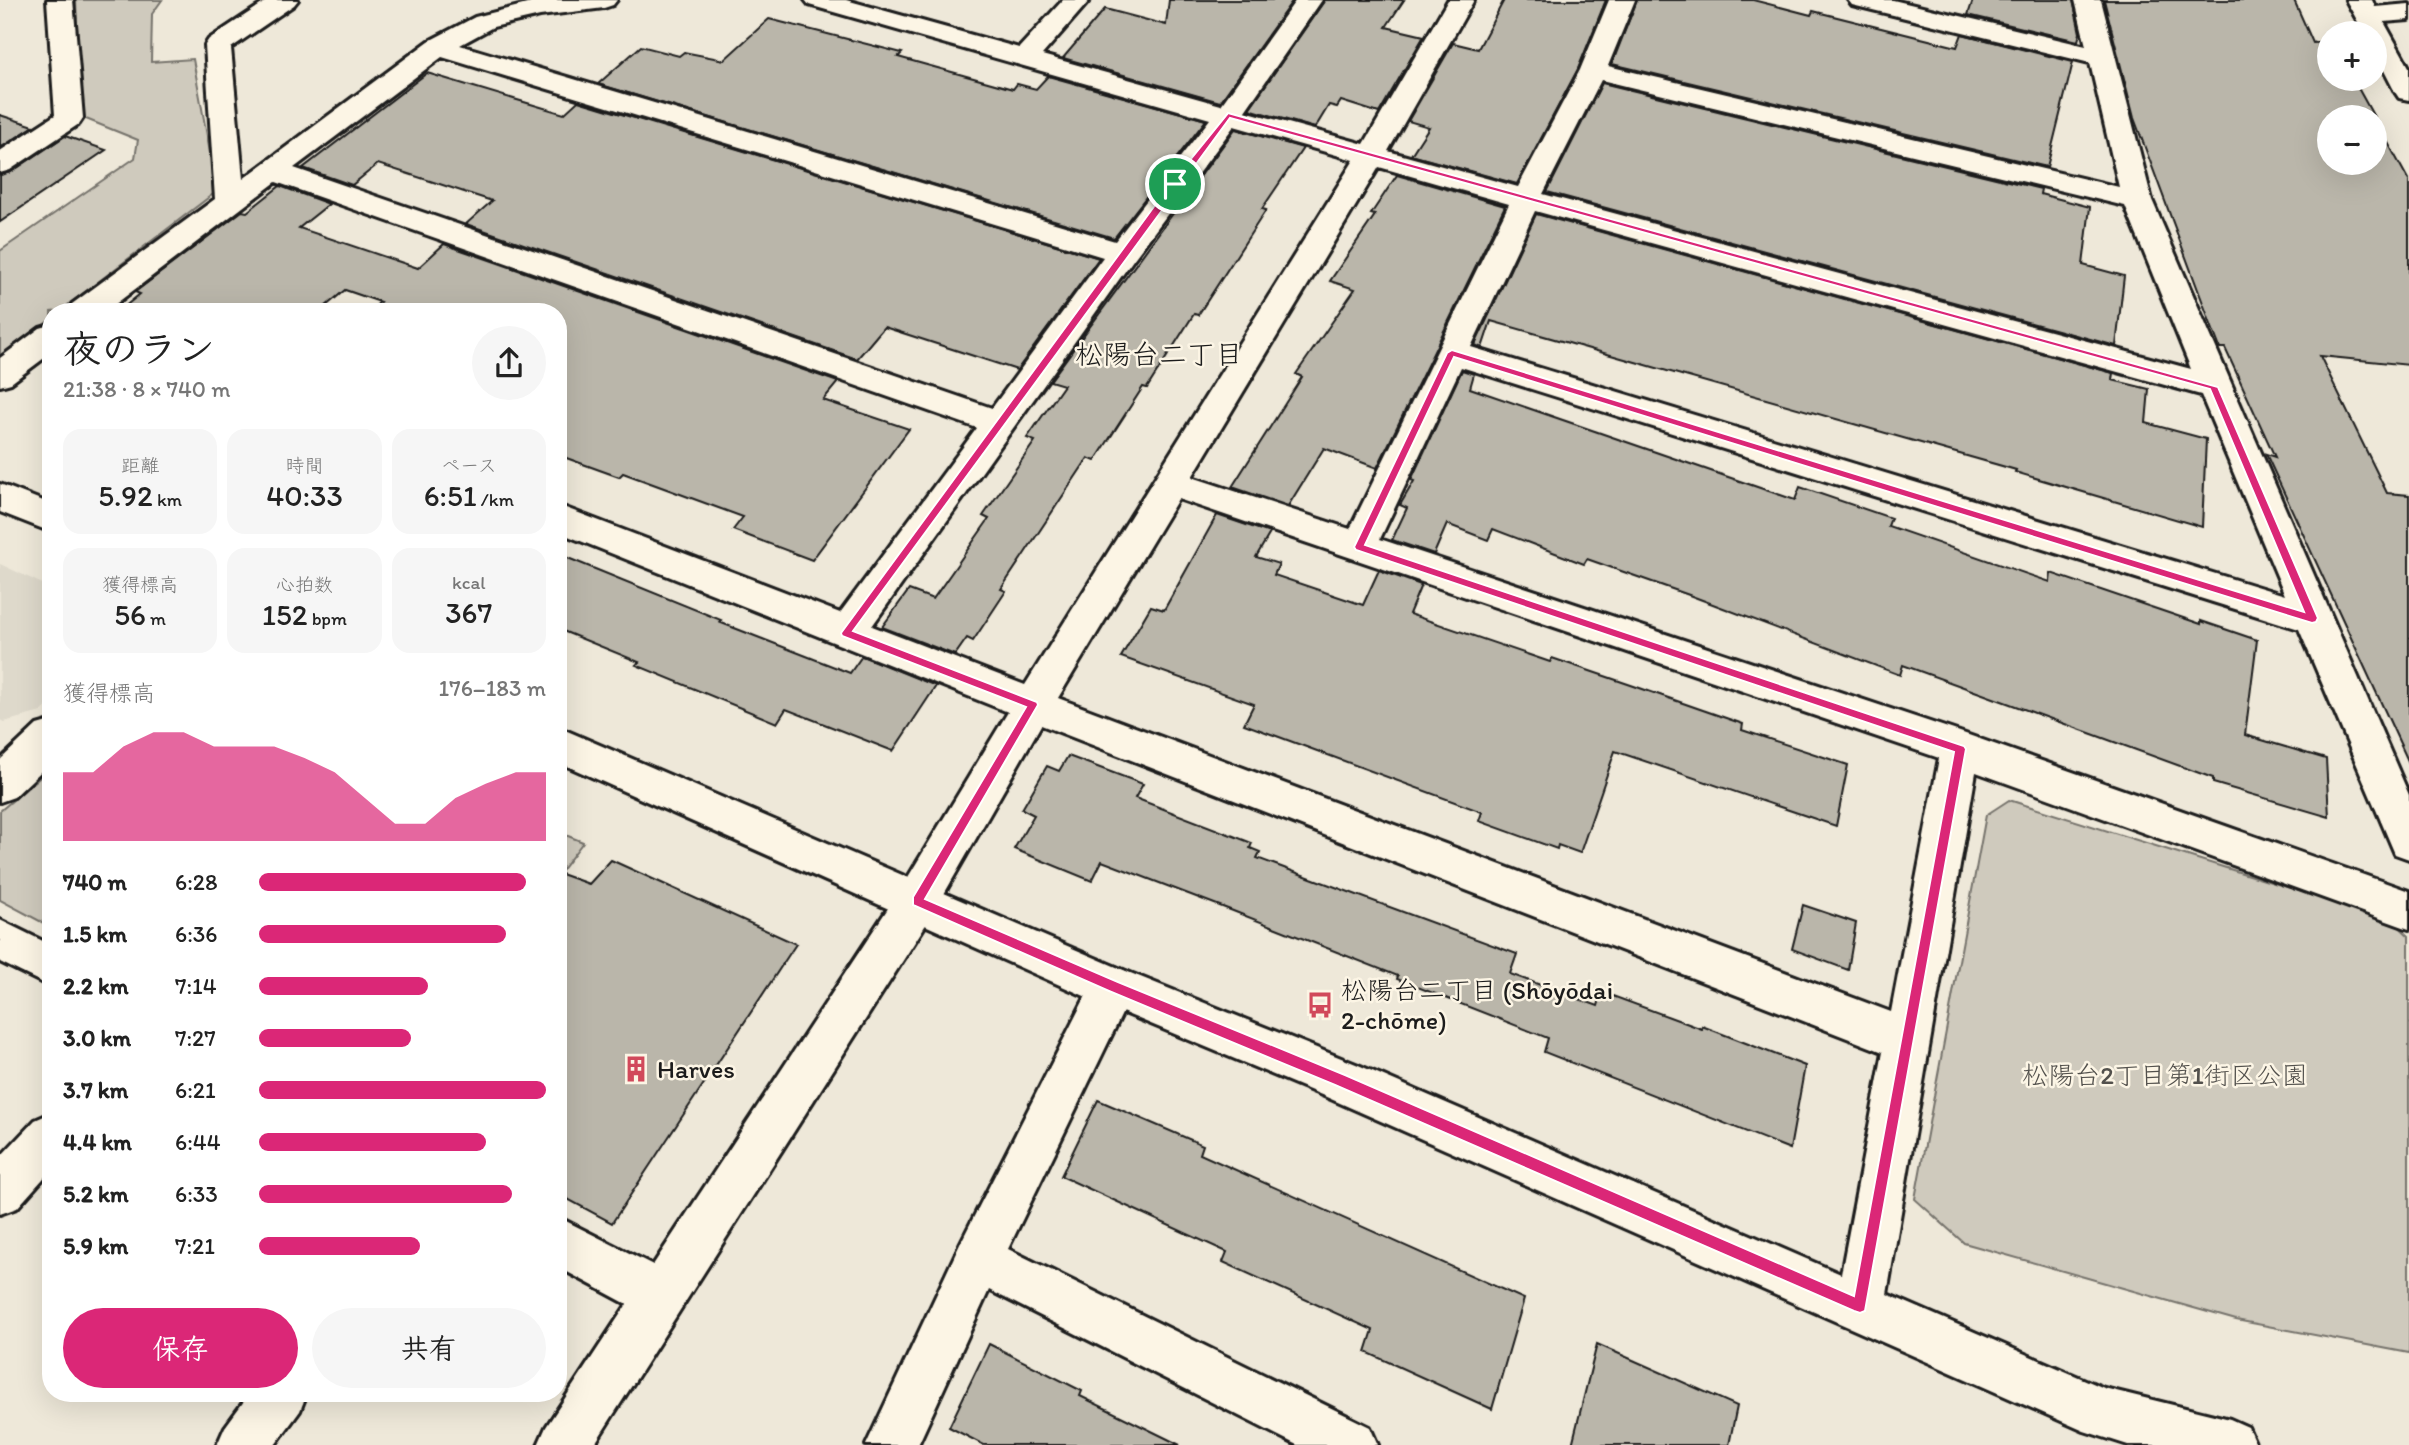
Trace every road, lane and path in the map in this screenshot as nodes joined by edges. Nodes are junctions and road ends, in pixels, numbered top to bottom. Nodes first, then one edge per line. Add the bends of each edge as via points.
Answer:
1 (60, 0) edge
2 (285, 0) edge
3 (604, 0) edge
4 (818, 0) edge
5 (1077, 0) edge
6 (1309, 0) edge
7 (1461, 0) edge
8 (1622, 0) edge
9 (1861, 0) edge
10 (2088, 0) edge
11 (2363, 8) edge
12 (2409, 12) edge
13 (438, 47) junction
14 (1025, 58) junction
15 (2102, 58) junction
16 (1593, 70) junction
17 (2409, 93) edge
18 (1228, 115) junction
19 (1373, 155) junction
20 (0, 164) edge
21 (271, 170) junction
22 (1526, 199) junction
23 (2137, 200) junction
24 (229, 201) junction
25 (1122, 253) junction
26 (95, 303) edge
27 (42, 343) edge
28 (1452, 353) junction
29 (0, 375) edge
30 (2214, 387) junction
31 (999, 423) junction
32 (1171, 484) junction
33 (0, 497) edge
34 (42, 515) edge
35 (567, 522) edge
36 (1359, 547) junction
37 (2312, 618) junction
38 (846, 633) junction
39 (1033, 705) junction
40 (42, 744) edge
41 (567, 748) edge
42 (1960, 749) junction
43 (4, 775) edge
44 (2409, 841) edge
45 (917, 901) junction
46 (2409, 910) edge
47 (0, 940) edge
48 (42, 962) edge
49 (1113, 987) junction
50 (1907, 1040) junction
51 (42, 1146) edge
52 (0, 1191) edge
53 (567, 1246) edge
54 (978, 1259) junction
55 (661, 1295) junction
56 (1860, 1306) junction
57 (275, 1402) edge
58 (243, 1445) edge
59 (564, 1445) edge
60 (892, 1445) edge
61 (1352, 1445) edge
62 (2230, 1445) edge

1 - 20 street via 69,118
2 - 24 street via 218,45
3 - 13 street via 540,8 484,22
4 - 14 street
5 - 14 street
6 - 18 street
7 - 19 street
8 - 16 street
9 - 15 street
10 - 15 street
11 - 12 street
11 - 17 street
13 - 21 street
13 - 25 street
14 - 18 street
15 - 23 street
16 - 22 street
16 - 23 street
18 - 19 street
18 - 25 street
19 - 22 street
19 - 32 street
21 - 24 street
21 - 31 street
22 - 28 street
22 - 30 street
23 - 30 street
24 - 26 street
25 - 31 street
27 - 29 street
28 - 36 street
28 - 37 street
30 - 37 street
31 - 38 street
32 - 36 street
32 - 39 street
33 - 34 street
35 - 38 street
36 - 42 street
37 - 44 street
38 - 39 street
39 - 45 street
39 - 50 street
40 - 43 street
41 - 45 street
42 - 46 street
42 - 50 street
45 - 49 street
45 - 55 street
47 - 48 street
49 - 54 street
49 - 56 street via 1340,1080
50 - 56 street
51 - 52 street
53 - 55 street
54 - 60 street
54 - 61 street
55 - 59 street
56 - 62 street via 2102,1413
57 - 58 street

